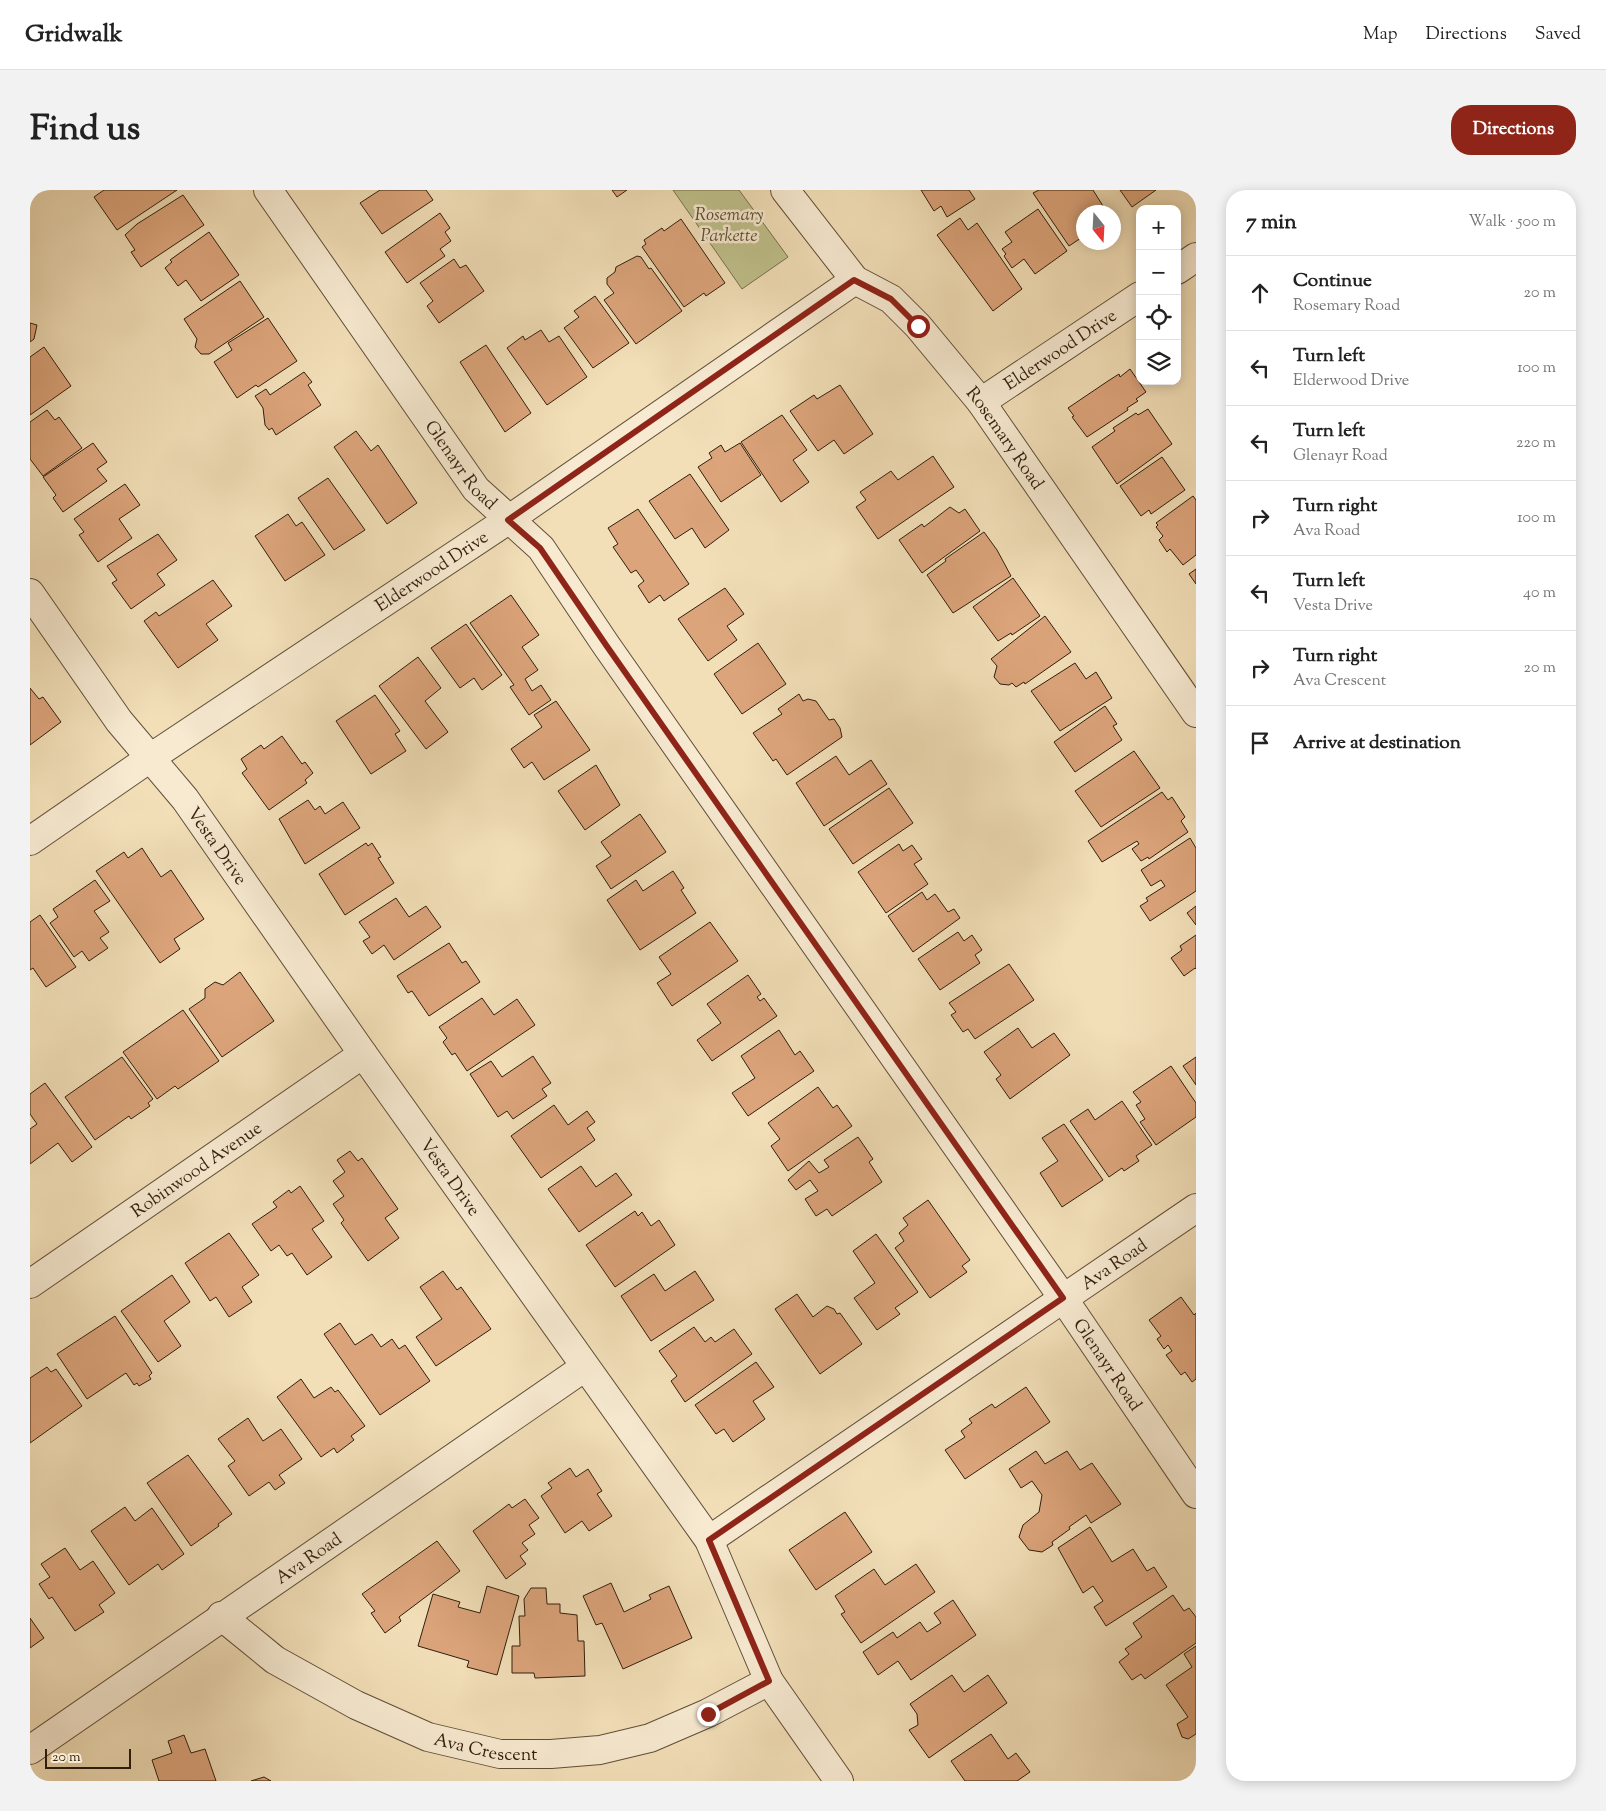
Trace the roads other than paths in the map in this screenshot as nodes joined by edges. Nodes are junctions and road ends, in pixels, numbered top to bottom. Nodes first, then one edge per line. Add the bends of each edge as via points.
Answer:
1 (268, 190) edge
2 (786, 190) edge
3 (1196, 257) edge
4 (1181, 267) edge
5 (854, 280) junction
6 (1136, 299) edge
7 (981, 402) junction
8 (508, 520) junction
9 (30, 593) edge
10 (1196, 713) edge
11 (150, 758) junction
12 (30, 842) edge
13 (363, 1054) junction
14 (1196, 1208) edge
15 (30, 1284) edge
16 (1063, 1298) junction
17 (585, 1367) junction
18 (1196, 1494) edge
19 (709, 1540) junction
20 (222, 1616) junction
21 (769, 1681) junction
22 (30, 1750) edge
23 (839, 1781) edge

1 - 8 street, Glenayr Road via 476,489
2 - 5 street, Rosemary Road
3 - 4 street
5 - 7 street, Rosemary Road via 891,299 918,326
5 - 8 street, Elderwood Drive
6 - 7 street, Elderwood Drive
7 - 10 street, Rosemary Road
8 - 11 street, Elderwood Drive
8 - 16 street, Glenayr Road via 540,548
9 - 11 street, Vesta Drive via 119,721
11 - 12 street, Elderwood Drive
11 - 13 street, Vesta Drive via 185,800
13 - 15 street, Robinwood Avenue
13 - 17 street, Vesta Drive
14 - 16 street, Ava Road
16 - 18 street, Glenayr Road
16 - 19 street, Ava Road
17 - 19 street, Vesta Drive
17 - 20 street, Ava Road
19 - 21 street, Vesta Drive
20 - 21 street, Ava Crescent via 275,1660 356,1705 428,1738 500,1754 600,1750 650,1738 708,1714
20 - 22 street, Ava Road
21 - 23 street, Vesta Drive

